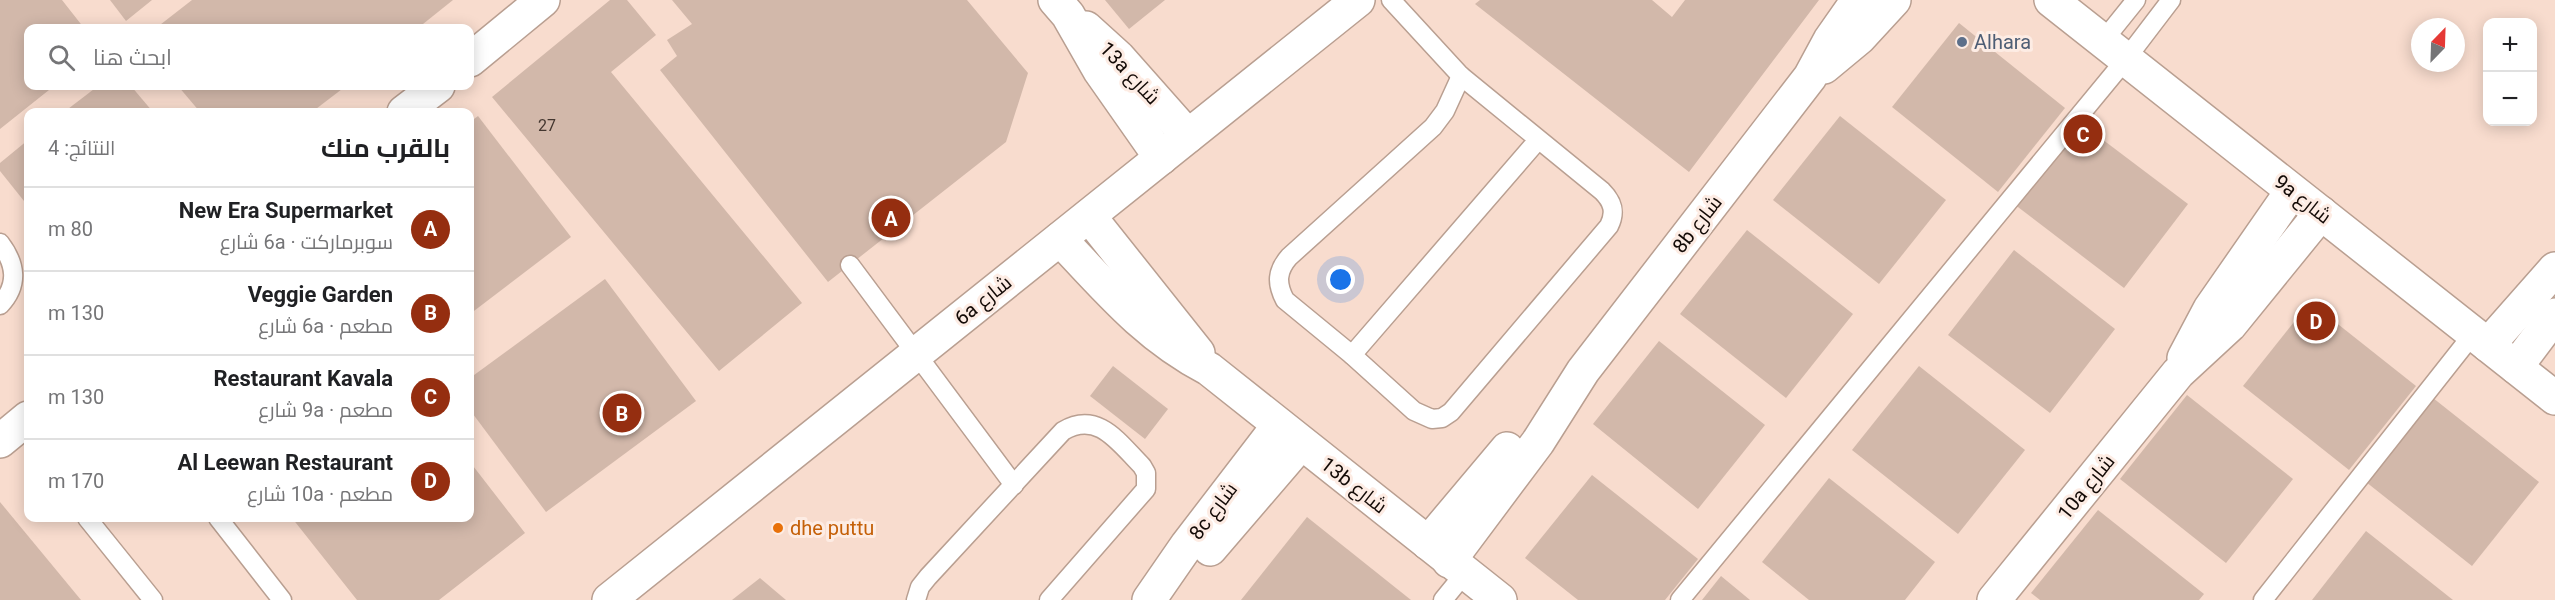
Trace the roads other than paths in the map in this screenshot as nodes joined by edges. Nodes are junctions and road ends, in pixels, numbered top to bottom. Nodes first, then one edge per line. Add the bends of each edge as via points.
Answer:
1 (543, 0) edge
2 (1358, 0) edge
3 (1391, 0) edge
4 (1858, 0) edge
5 (1893, 0) edge
6 (2051, 0) edge
7 (2136, 0) edge
8 (2172, 0) edge
9 (1061, 7) edge
10 (2114, 50) junction
11 (474, 57) edge
12 (1461, 76) junction
13 (1810, 77) junction
14 (433, 90) edge
15 (409, 108) edge
16 (1188, 136) junction
17 (1538, 140) junction
18 (1161, 158) junction
19 (2292, 191) junction
20 (2321, 213) junction
21 (1089, 216) junction
22 (1060, 239) junction
23 (0, 243) edge
24 (850, 265) dead end
25 (2555, 269) edge
26 (0, 305) edge
27 (2555, 315) edge
28 (2480, 340) junction
29 (917, 354) junction
30 (1352, 355) junction
31 (2516, 367) junction
32 (1209, 369) junction
33 (2178, 373) junction
34 (2555, 398) edge
35 (1290, 434) junction
36 (1014, 484) junction
37 (90, 522) edge
38 (221, 522) edge
39 (1448, 559) junction
40 (153, 600) edge
41 (282, 600) edge
42 (609, 600) edge
43 (916, 600) edge
44 (1049, 600) edge
45 (1149, 600) edge
46 (1165, 600) edge
47 (1443, 600) edge
48 (1500, 600) edge
49 (1680, 600) edge
50 (1994, 600) edge
51 (2263, 600) edge

1 - 11 street
2 - 16 street, 6a شارع
3 - 12 lane
4 - 13 street, 8b شارع
5 - 13 street, 8b شارع via 1859,38
6 - 10 street, 9a شارع
7 - 10 lane
8 - 10 lane
9 - 16 street, 13a شارع via 1118,57
9 - 18 street, 13a شارع
10 - 19 street, 9a شارع
10 - 49 lane
12 - 17 lane
12 - 30 lane via 1434,127 1282,266 1279,290 1285,300
13 - 39 street, 8b شارع via 1583,371 1538,442
14 - 15 street
16 - 18 street, 6a شارع
17 - 30 lane
17 - 30 lane via 1610,198 1613,218 1451,412 1442,418 1423,416
18 - 21 street, 6a شارع
19 - 20 street, 9a شارع
19 - 33 street, 10a شارع via 2210,309
20 - 28 street, 9a شارع
20 - 33 street, 10a شارع via 2224,331
21 - 22 street, 6a شارع
21 - 32 street, 13b شارع
22 - 29 street, 6a شارع
22 - 32 street, 13b شارع via 1150,332
23 - 26 lane via 14,266 14,279 10,293
24 - 29 lane
25 - 28 street
27 - 31 street
28 - 31 street, 9a شارع
28 - 51 lane
29 - 36 lane
29 - 42 street, 6a شارع
31 - 34 street, 9a شارع
32 - 35 street, 13b شارع
33 - 50 street, 10a شارع
35 - 39 street, 13b شارع
35 - 45 street, 8c شارع via 1187,545
35 - 46 street, 8c شارع
36 - 43 lane via 920,586
36 - 44 lane via 1064,431 1084,423 1106,430 1146,473 1146,489 1141,497
37 - 40 lane
38 - 41 lane
39 - 47 lane
39 - 48 street, 13b شارع

